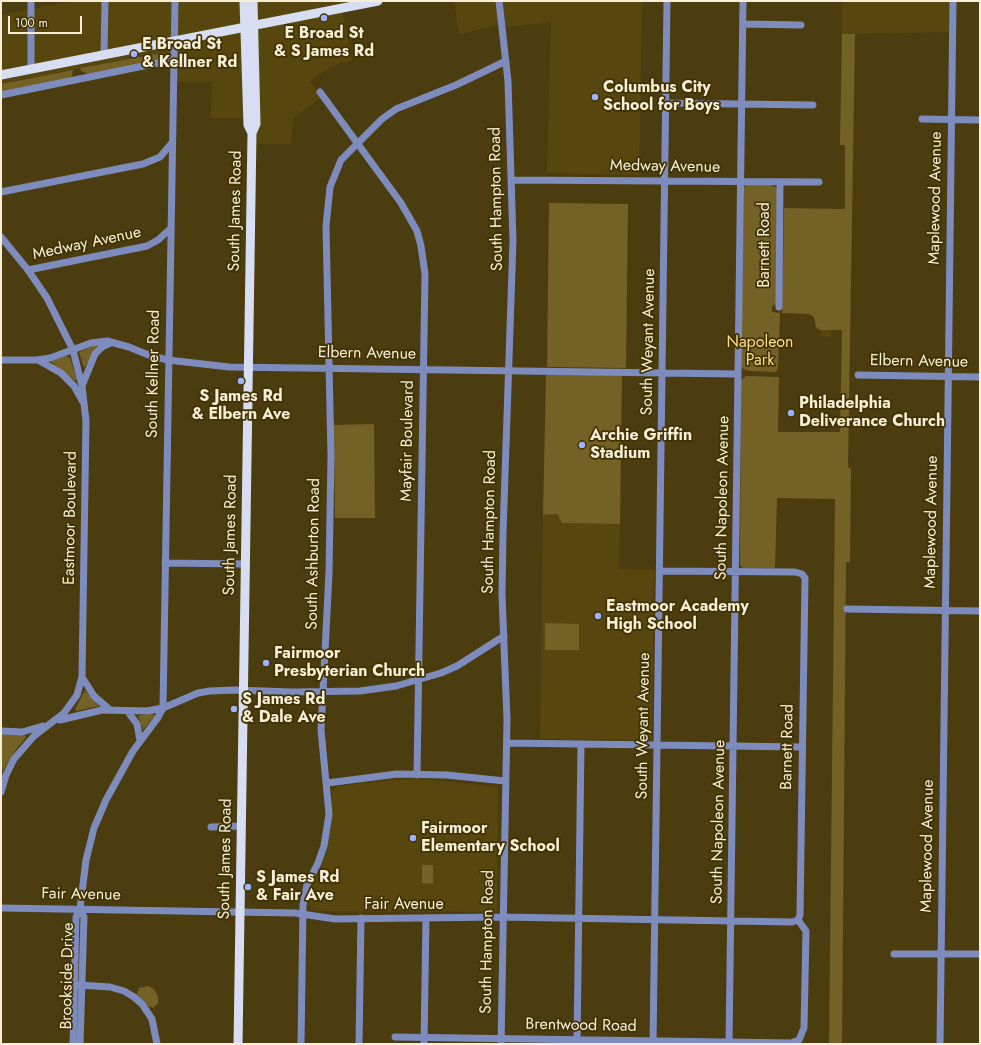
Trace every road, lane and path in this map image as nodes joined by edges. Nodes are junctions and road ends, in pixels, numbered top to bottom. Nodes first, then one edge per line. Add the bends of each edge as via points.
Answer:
1 (31, 1) edge
2 (105, 1) edge
3 (175, 1) edge
4 (244, 1) edge
5 (253, 1) edge
6 (378, 1) edge
7 (499, 1) edge
8 (667, 1) edge
9 (743, 1) edge
10 (953, 1) edge
11 (341, 5) edge
12 (743, 24) junction
13 (255, 25) junction
14 (801, 25) dead end
15 (245, 27) junction
16 (174, 41) junction
17 (104, 55) junction
18 (173, 60) junction
19 (506, 61) junction
20 (31, 69) junction
21 (1, 75) edge
22 (320, 92) dead end
23 (1, 94) edge
24 (665, 103) junction
25 (742, 103) junction
26 (813, 105) dead end
27 (951, 119) junction
28 (922, 120) dead end
29 (980, 120) edge
30 (252, 133) junction
31 (358, 142) junction
32 (171, 144) junction
33 (512, 180) junction
34 (665, 181) junction
35 (741, 182) junction
36 (780, 182) junction
37 (819, 182) dead end
38 (1, 192) edge
39 (170, 229) junction
40 (1, 237) edge
41 (28, 270) junction
42 (779, 307) dead end
43 (112, 342) junction
44 (72, 350) junction
45 (1, 360) edge
46 (37, 360) junction
47 (168, 360) junction
48 (248, 367) junction
49 (329, 367) junction
50 (423, 370) junction
51 (509, 370) junction
52 (662, 373) junction
53 (738, 374) junction
54 (858, 375) dead end
55 (948, 376) junction
56 (980, 377) edge
57 (82, 386) junction
58 (85, 405) junction
59 (165, 563) junction
60 (246, 564) junction
61 (660, 571) junction
62 (736, 572) junction
63 (847, 609) dead end
64 (945, 610) junction
65 (980, 611) edge
66 (504, 636) junction
67 (82, 677) junction
68 (419, 681) junction
69 (243, 691) junction
70 (324, 692) junction
71 (163, 708) junction
72 (110, 710) junction
73 (128, 712) junction
74 (52, 723) junction
75 (1, 731) edge
76 (140, 741) junction
77 (507, 743) junction
78 (581, 744) junction
79 (657, 745) junction
80 (734, 746) junction
81 (802, 747) junction
82 (417, 775) junction
83 (505, 781) junction
84 (327, 784) junction
85 (1, 791) edge
86 (241, 826) junction
87 (211, 827) dead end
88 (1, 908) edge
89 (80, 909) junction
90 (241, 912) junction
91 (303, 913) junction
92 (502, 917) junction
93 (361, 918) junction
94 (579, 918) junction
95 (426, 919) junction
96 (655, 920) junction
97 (798, 920) junction
98 (731, 921) junction
99 (941, 953) junction
100 (894, 954) dead end
101 (980, 954) edge
102 (74, 985) junction
103 (82, 985) junction
104 (395, 1037) dead end
105 (424, 1041) edge
106 (501, 1042) edge
107 (577, 1042) edge
108 (653, 1043) edge
109 (730, 1043) edge
110 (766, 1043) edge
111 (73, 1044) edge
112 (80, 1044) edge
113 (157, 1044) edge
114 (238, 1044) edge
115 (301, 1044) edge
116 (359, 1044) edge
117 (940, 1044) edge

1 - 20 street
2 - 17 street
3 - 16 street, South Kellner Road
4 - 15 main road, South James Road
5 - 13 main road
6 - 11 main road
7 - 19 street, South Hampton Road
8 - 24 street, South Weyant Avenue
9 - 12 street, South Napoleon Avenue
10 - 27 street, Maplewood Avenue
11 - 13 main road
12 - 14 street
12 - 25 street, South Napoleon Avenue
13 - 15 main road
13 - 30 main road via 256,124
15 - 16 main road
15 - 30 main road, South James Road via 248,125
16 - 17 main road
16 - 18 street, South Kellner Road
17 - 20 main road
18 - 23 street
18 - 32 street, South Kellner Road
19 - 31 street, South Ashburton Road via 396,109
19 - 33 street, South Hampton Road
20 - 21 main road
22 - 31 street, Mayfair Boulevard
24 - 25 street
24 - 34 street, South Weyant Avenue
25 - 26 street
25 - 35 street, South Napoleon Avenue
27 - 28 street
27 - 29 street
27 - 55 street, Maplewood Avenue
30 - 48 main road, South James Road
31 - 49 street, South Ashburton Road via 337,167 328,199 326,226
31 - 50 street, Mayfair Boulevard via 417,231 424,274
32 - 38 street via 160,157 143,164
32 - 39 street, South Kellner Road
33 - 34 street, Medway Avenue
33 - 51 street, South Hampton Road
34 - 35 street, Medway Avenue
34 - 52 street, South Weyant Avenue
35 - 36 street, Medway Avenue
35 - 53 street, South Napoleon Avenue
36 - 37 street, Medway Avenue
36 - 42 street, Barnett Road
39 - 41 street, Medway Avenue via 147,246
39 - 47 street, South Kellner Road
40 - 41 street, Eastmoor Boulevard
41 - 44 street, Eastmoor Boulevard via 47,298
43 - 44 street, Elbern Avenue via 96,342
43 - 47 street, Elbern Avenue
43 - 57 street via 95,354
44 - 46 street, Elbern Avenue
44 - 57 street, Eastmoor Boulevard
45 - 46 street, Elbern Avenue
46 - 58 street via 61,373 74,386
47 - 48 street, Elbern Avenue via 208,366
47 - 59 street, South Kellner Road
48 - 49 street, Elbern Avenue
48 - 60 main road, South James Road
49 - 50 street, Elbern Avenue
49 - 70 street, South Ashburton Road via 330,573
50 - 51 street, Elbern Avenue
50 - 68 street, Mayfair Boulevard
51 - 52 street, Elbern Avenue
51 - 66 street, South Hampton Road via 503,509
52 - 53 street, Elbern Avenue
52 - 61 street, South Weyant Avenue
53 - 62 street, South Napoleon Avenue
54 - 55 street, Elbern Avenue
55 - 56 street, Elbern Avenue
55 - 64 street, Maplewood Avenue
57 - 58 street, Eastmoor Boulevard
58 - 67 street, Eastmoor Boulevard
59 - 60 street
59 - 71 street, South Kellner Road
60 - 69 main road, South James Road
61 - 62 street
61 - 79 street, South Weyant Avenue
62 - 80 street, South Napoleon Avenue
62 - 81 street, Barnett Road via 802,574 805,578
63 - 64 street
64 - 65 street
64 - 99 street, Maplewood Avenue
66 - 68 street via 458,666
66 - 77 street, South Hampton Road
67 - 72 street via 94,696
67 - 74 street, Eastmoor Boulevard via 73,702
68 - 70 street via 372,690
68 - 82 street, Mayfair Boulevard
69 - 70 street
69 - 71 street via 198,693
69 - 86 main road, South James Road
70 - 84 street, South Ashburton Road via 321,730
71 - 73 street
71 - 76 street, Brookside Drive
72 - 73 street
72 - 74 street via 92,711
73 - 76 street via 137,724
74 - 75 street via 22,732
74 - 85 street, Eastmoor Boulevard via 34,736 14,759
76 - 89 street, Brookside Drive via 114,783 94,828 86,860
77 - 78 street
77 - 83 street, South Hampton Road
78 - 79 street
78 - 94 street
79 - 80 street
79 - 96 street, South Weyant Avenue
80 - 81 street
80 - 98 street, South Napoleon Avenue
81 - 97 street, Barnett Road
82 - 83 street
82 - 84 street via 370,777
83 - 92 street, South Hampton Road
84 - 91 street, South Ashburton Road via 329,814 325,840 307,885
86 - 87 street
86 - 90 main road, South James Road
88 - 89 street, Fair Avenue
89 - 90 street, Fair Avenue
89 - 102 street, Brookside Drive via 76,917
89 - 103 street, Brookside Drive via 84,917
90 - 91 street, Fair Avenue
90 - 114 main road, South James Road
91 - 93 street, Fair Avenue via 330,918
91 - 115 street, South Ashburton Road
92 - 94 street, Fair Avenue
92 - 95 street, Fair Avenue
92 - 106 street, South Hampton Road
93 - 95 street, Fair Avenue
93 - 116 street
94 - 96 street, Fair Avenue
94 - 107 street
95 - 105 street
96 - 98 street, Fair Avenue
96 - 108 street, South Weyant Avenue
97 - 98 street, Fair Avenue
97 - 110 street, Brentwood Road via 804,927 804,1032 795,1042
98 - 109 street, South Napoleon Avenue
99 - 100 street
99 - 101 street
99 - 117 street, Maplewood Avenue
102 - 103 street
102 - 111 street, Brookside Drive
103 - 112 street, Brookside Drive
103 - 113 street via 117,989 128,993 142,1004 153,1021
104 - 105 street, Brentwood Road
105 - 106 street, Brentwood Road
106 - 107 street, Brentwood Road
107 - 108 street, Brentwood Road via 597,1039
108 - 109 street, Brentwood Road
109 - 110 street, Brentwood Road

